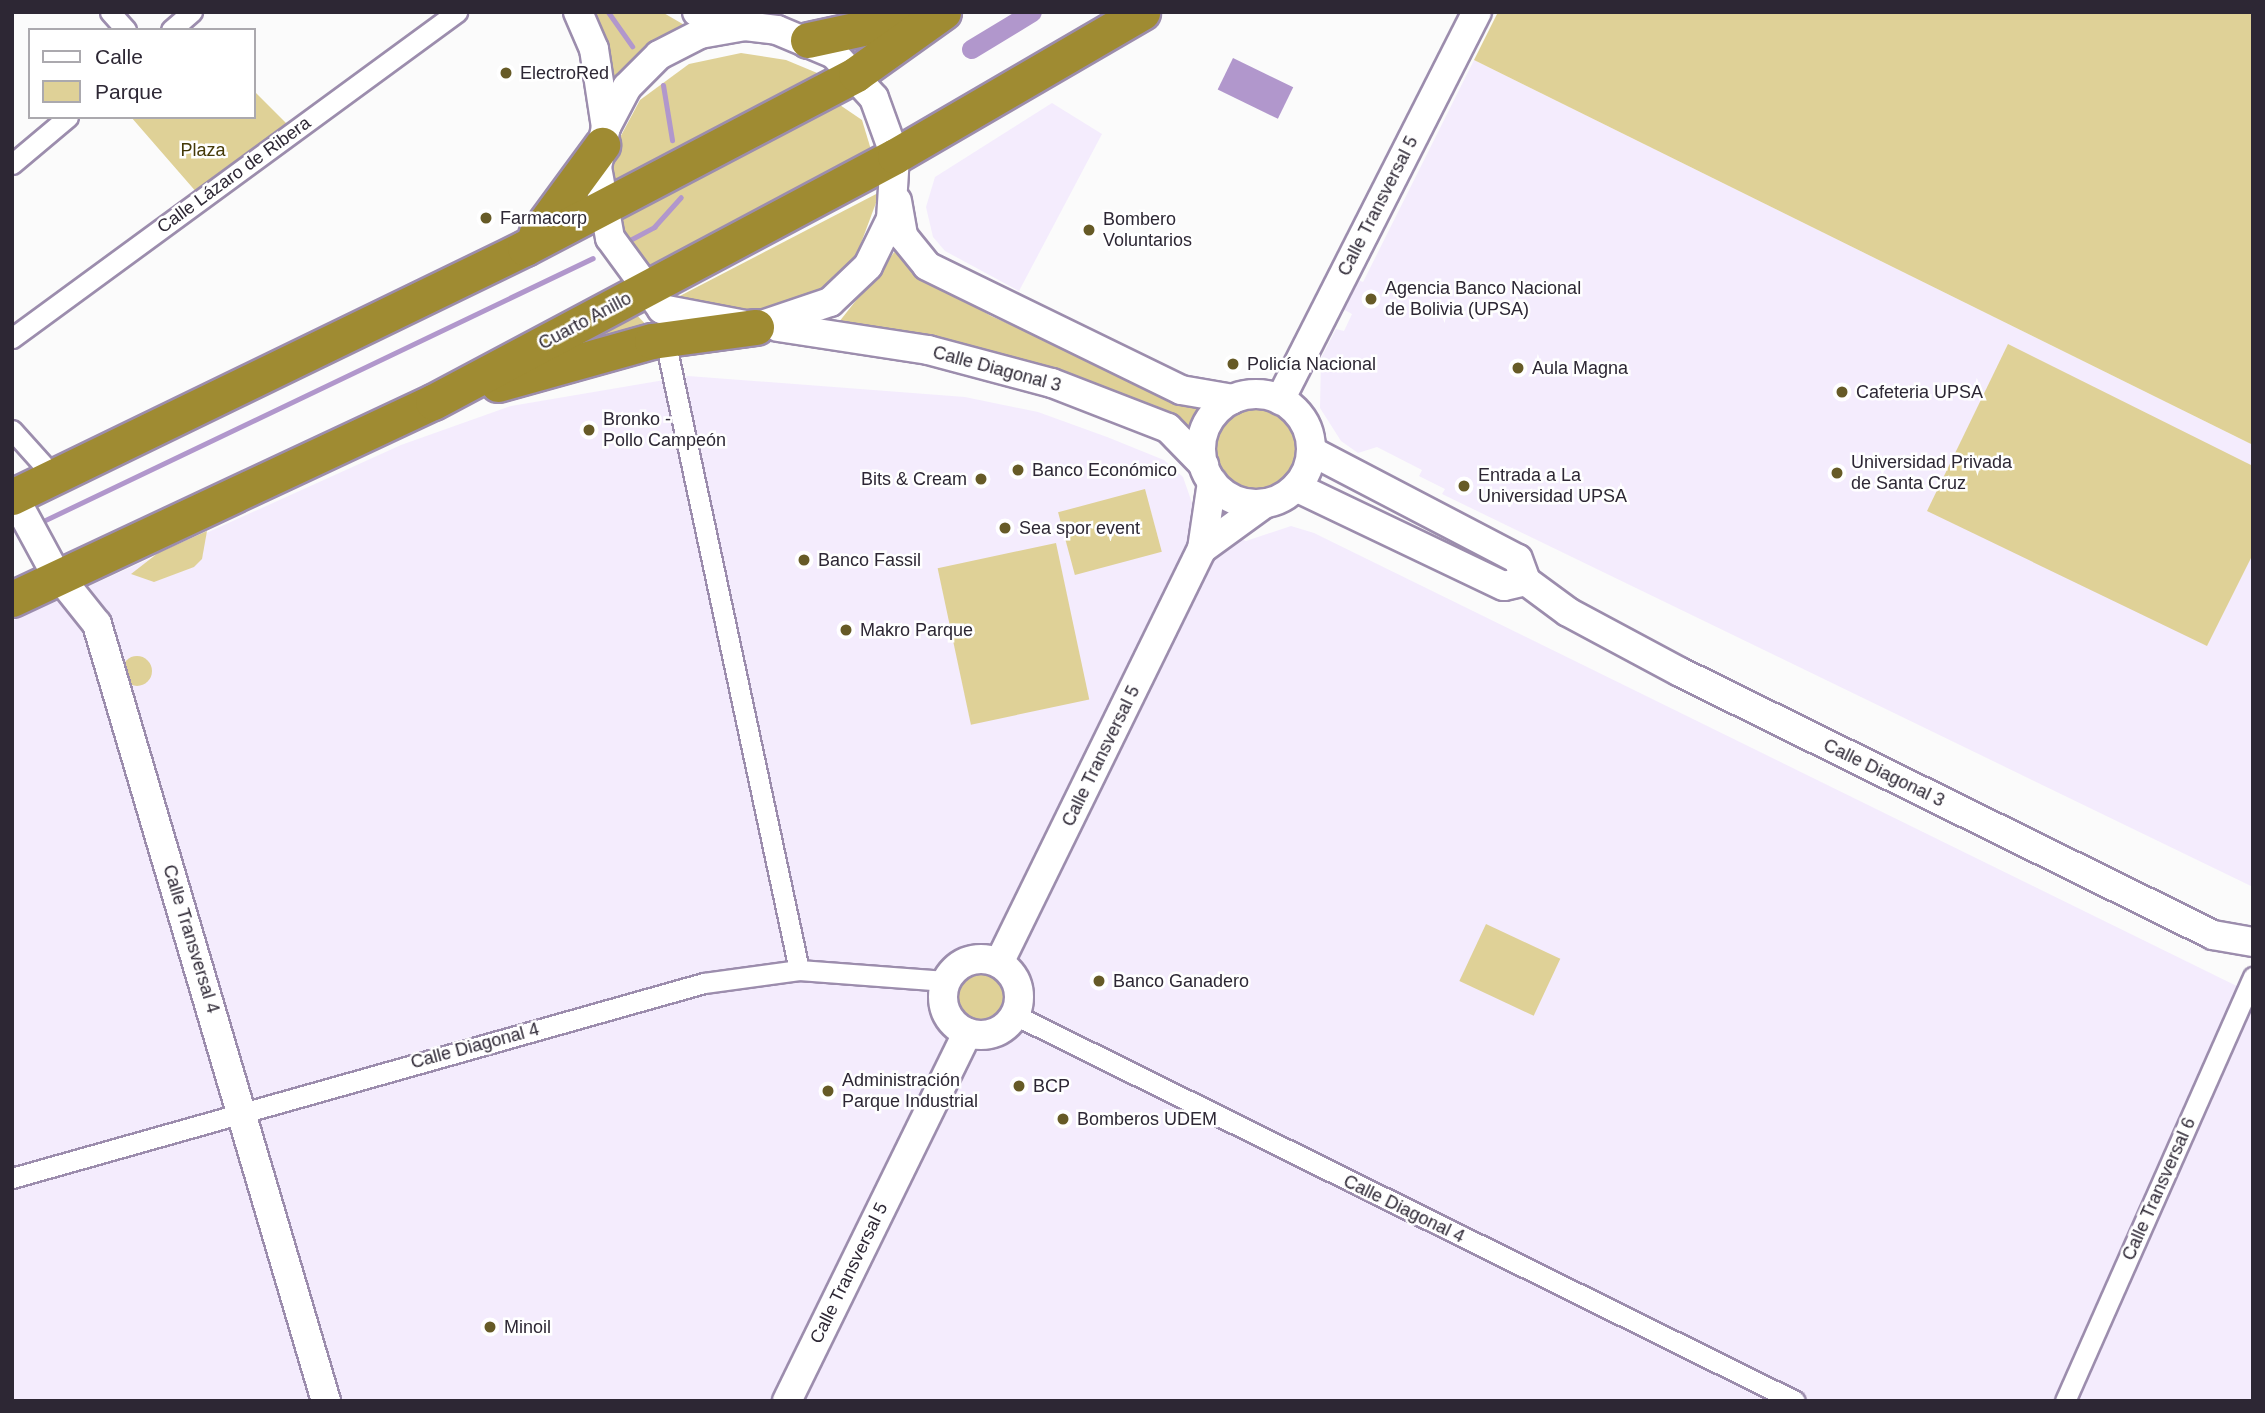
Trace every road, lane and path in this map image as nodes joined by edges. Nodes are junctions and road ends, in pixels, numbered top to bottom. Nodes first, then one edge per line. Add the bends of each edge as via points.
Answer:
1 (110, 12) edge
2 (192, 12) edge
3 (457, 12) edge
4 (578, 12) edge
5 (697, 12) edge
6 (935, 12) edge
7 (943, 12) edge
8 (1142, 12) edge
9 (1477, 12) edge
10 (745, 26) junction
11 (124, 28) edge
12 (173, 28) edge
13 (808, 40) junction
14 (856, 74) junction
15 (66, 119) edge
16 (604, 136) junction
17 (895, 156) junction
18 (12, 164) edge
19 (896, 193) junction
20 (600, 208) junction
21 (525, 248) junction
22 (658, 312) junction
23 (762, 327) junction
24 (12, 338) edge
25 (1233, 399) junction
26 (1280, 400) junction
27 (433, 402) junction
28 (12, 430) edge
29 (1311, 450) junction
30 (1208, 473) junction
31 (55, 478) junction
32 (1296, 487) junction
33 (1264, 504) junction
34 (18, 506) edge
35 (1454, 525) junction
36 (1202, 549) junction
37 (1440, 555) junction
38 (51, 565) junction
39 (1526, 581) junction
40 (12, 599) edge
41 (2253, 942) edge
42 (999, 963) junction
43 (799, 970) junction
44 (2253, 977) edge
45 (947, 981) junction
46 (1015, 1015) junction
47 (967, 1033) junction
48 (242, 1110) junction
49 (12, 1178) edge
50 (326, 1401) edge
51 (786, 1401) edge
52 (1795, 1401) edge
53 (2065, 1401) edge

1 - 11 street
2 - 12 street
3 - 24 street, Calle Lázaro de Ribera
4 - 16 main road via 594,50
5 - 10 main road
6 - 13 highway
7 - 14 highway
8 - 17 highway, Cuarto Anillo
9 - 26 main road, Calle Transversal 5
10 - 13 main road
10 - 16 main road via 700,34 659,55 627,86
13 - 14 main road
14 - 17 main road via 888,127
14 - 20 highway
15 - 18 street
16 - 20 main road
16 - 21 highway via 579,184
17 - 19 main road
17 - 22 highway, Cuarto Anillo
19 - 23 main road via 881,244 850,286 807,315
19 - 25 main road via 903,236 927,266 1181,390
20 - 21 highway
20 - 22 main road via 621,256
21 - 31 highway
22 - 23 highway
22 - 27 highway
22 - 27 highway, Cuarto Anillo
22 - 43 street
23 - 30 main road, Calle Diagonal 3 via 928,350 1052,383 1168,428
25 - 26 main road via 1252,394
25 - 30 main road via 1206,427
26 - 29 main road via 1303,421
27 - 38 highway, Cuarto Anillo
28 - 31 street
29 - 32 main road
29 - 35 main road, Calle Diagonal 3
30 - 33 main road via 1235,500
30 - 36 main road, Calle Transversal 5
31 - 34 highway
32 - 33 main road
32 - 37 main road
33 - 36 main road, Calle Transversal 5
34 - 38 main road, Calle Transversal 4
35 - 37 main road
35 - 39 main road, Calle Diagonal 3 via 1518,559
36 - 42 main road, Calle Transversal 5
37 - 39 main road via 1504,586
38 - 40 highway, Cuarto Anillo
38 - 48 main road, Calle Transversal 4 via 97,624
39 - 41 main road, Calle Diagonal 3 via 1569,612 1800,732 2213,935
42 - 45 main road via 963,963
42 - 46 main road via 1016,980
43 - 45 street, Calle Diagonal 4
43 - 48 street, Calle Diagonal 4 via 704,983
44 - 53 street, Calle Transversal 6
45 - 47 main road via 944,1005
46 - 47 main road via 1000,1031
46 - 52 street, Calle Diagonal 4
47 - 51 main road, Calle Transversal 5
48 - 49 street, Calle Diagonal 4
48 - 50 main road, Calle Transversal 4

